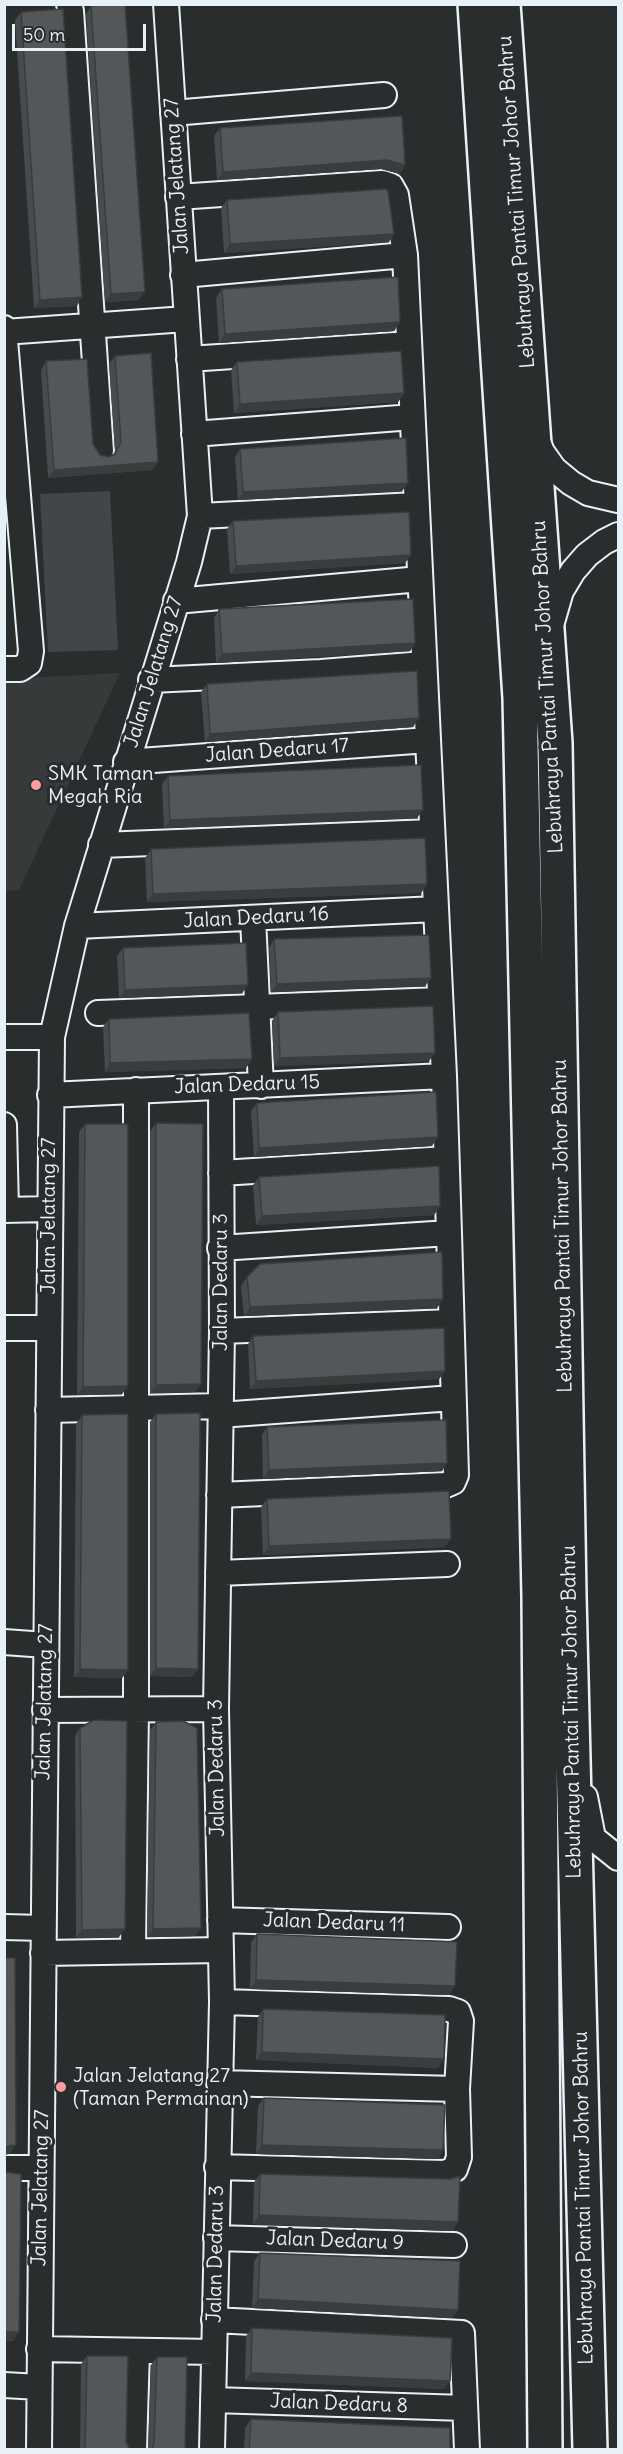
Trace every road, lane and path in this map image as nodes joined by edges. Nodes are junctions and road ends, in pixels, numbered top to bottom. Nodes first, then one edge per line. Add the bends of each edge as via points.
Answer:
1 (69, 4) edge
2 (166, 4) edge
3 (475, 4) edge
4 (503, 4) edge
5 (384, 95) dead end
6 (173, 113) junction
7 (178, 197) junction
8 (405, 255) junction
9 (183, 275) junction
10 (186, 319) junction
11 (93, 326) junction
12 (5, 331) edge
13 (409, 344) junction
14 (189, 359) junction
15 (412, 417) junction
16 (532, 429) junction
17 (194, 434) junction
18 (101, 451) edge
19 (618, 500) edge
20 (416, 505) junction
21 (200, 516) junction
22 (618, 534) edge
23 (420, 579) junction
24 (176, 601) junction
25 (548, 641) junction
26 (424, 664) junction
27 (4, 669) edge
28 (151, 680) junction
29 (428, 740) junction
30 (126, 762) junction
31 (432, 832) junction
32 (101, 845) junction
33 (436, 909) junction
34 (253, 918) junction
35 (77, 926) junction
36 (440, 1000) junction
37 (258, 1008) junction
38 (98, 1013) dead end
39 (4, 1037) edge
40 (52, 1037) junction
41 (444, 1076) junction
42 (261, 1086) junction
43 (221, 1087) junction
44 (136, 1090) junction
45 (50, 1095) junction
46 (4, 1125) edge
47 (446, 1158) junction
48 (221, 1173) junction
49 (49, 1209) junction
50 (5, 1210) edge
51 (449, 1233) junction
52 (220, 1248) junction
53 (451, 1322) junction
54 (4, 1328) edge
55 (48, 1328) junction
56 (222, 1330) junction
57 (453, 1398) junction
58 (135, 1406) junction
59 (48, 1410) junction
60 (220, 1410) junction
61 (219, 1495) junction
62 (447, 1564) dead end
63 (218, 1573) junction
64 (4, 1642) edge
65 (46, 1645) junction
66 (136, 1708) junction
67 (216, 1709) junction
68 (45, 1710) junction
69 (572, 1736) junction
70 (618, 1858) edge
71 (220, 1920) junction
72 (4, 1927) edge
73 (448, 1927) dead end
74 (43, 1928) junction
75 (133, 1950) junction
76 (221, 1950) junction
77 (43, 1953) junction
78 (222, 2002) junction
79 (219, 2083) junction
80 (457, 2089) junction
81 (217, 2167) junction
82 (4, 2168) edge
83 (41, 2168) junction
84 (216, 2238) junction
85 (454, 2245) dead end
86 (214, 2320) junction
87 (39, 2349) junction
88 (137, 2351) junction
89 (214, 2352) junction
90 (4, 2385) edge
91 (39, 2387) junction
92 (213, 2400) junction
93 (465, 2408) junction
94 (39, 2450) edge
95 (134, 2450) edge
96 (212, 2450) edge
97 (467, 2450) edge
98 (545, 2450) edge
99 (590, 2450) edge

1 - 11 street
2 - 6 street, Jalan Jelatang 27
3 - 98 highway, Lebuhraya Pantai Timur Johor Bahru via 520,698 539,1596
4 - 16 highway, Lebuhraya Pantai Timur Johor Bahru
5 - 6 street
6 - 7 street, Jalan Jelatang 27
7 - 8 street via 387,184 395,190
7 - 9 street, Jalan Jelatang 27
8 - 9 street
8 - 13 street
9 - 10 street, Jalan Jelatang 27
10 - 11 street
10 - 14 street, Jalan Jelatang 27
11 - 12 street
11 - 18 street
12 - 27 street via 32,651 29,663 20,669
13 - 14 street
13 - 15 street
14 - 17 street, Jalan Jelatang 27
15 - 17 street
15 - 20 street
16 - 19 street via 542,452 571,483 588,493
16 - 25 highway, Lebuhraya Pantai Timur Johor Bahru
17 - 21 street, Jalan Jelatang 27
20 - 21 street
20 - 23 street
21 - 24 street, Jalan Jelatang 27
22 - 25 street via 587,555 573,571 554,609
23 - 24 street
23 - 26 street
24 - 28 street, Jalan Jelatang 27
25 - 69 highway, Lebuhraya Pantai Timur Johor Bahru via 555,755
26 - 28 street
26 - 29 street
28 - 30 street, Jalan Jelatang 27
29 - 30 street, Jalan Dedaru 17
29 - 31 street
30 - 32 street, Jalan Jelatang 27
31 - 32 street
31 - 33 street
32 - 35 street, Jalan Jelatang 27
33 - 34 street, Jalan Dedaru 16
33 - 36 street
34 - 35 street, Jalan Dedaru 16
34 - 37 street
35 - 40 street, Jalan Jelatang 27
36 - 37 street
36 - 41 street
37 - 38 street
37 - 42 street
39 - 40 street
40 - 45 street, Jalan Jelatang 27
41 - 42 street, Jalan Dedaru 15
41 - 47 street
42 - 43 street, Jalan Dedaru 15
43 - 44 street, Jalan Dedaru 15
43 - 48 street, Jalan Dedaru 3
44 - 45 street, Jalan Dedaru 15
44 - 58 street
45 - 49 street, Jalan Jelatang 27
46 - 50 street
47 - 48 street
47 - 51 street
48 - 52 street, Jalan Dedaru 3
49 - 50 street
49 - 55 street, Jalan Jelatang 27
51 - 52 street
51 - 53 street
52 - 56 street, Jalan Dedaru 3
53 - 56 street
53 - 57 street
54 - 55 street
55 - 59 street, Jalan Jelatang 27
56 - 60 street, Jalan Dedaru 3
57 - 60 street
57 - 61 street via 456,1475 446,1485
58 - 59 street
58 - 60 street
58 - 66 street
59 - 65 street, Jalan Jelatang 27
60 - 61 street, Jalan Dedaru 3
61 - 63 street, Jalan Dedaru 3
62 - 63 street
63 - 67 street, Jalan Dedaru 3
64 - 65 street
65 - 68 street, Jalan Jelatang 27
66 - 67 street
66 - 68 street
66 - 75 street
67 - 71 street, Jalan Dedaru 3
68 - 74 street, Jalan Jelatang 27
69 - 70 street via 593,1838
69 - 99 highway, Lebuhraya Pantai Timur Johor Bahru
71 - 73 street, Jalan Dedaru 11
71 - 76 street, Jalan Dedaru 3
72 - 74 street
74 - 77 street, Jalan Jelatang 27
75 - 76 street
75 - 77 street
76 - 78 street, Jalan Dedaru 3
77 - 83 street, Jalan Jelatang 27
78 - 79 street, Jalan Dedaru 3
78 - 80 street via 458,2012 461,2021
79 - 80 street
79 - 81 street, Jalan Dedaru 3
80 - 81 street via 459,2157 455,2169 445,2173
81 - 84 street, Jalan Dedaru 3
82 - 83 street
83 - 87 street, Jalan Jelatang 27
84 - 85 street, Jalan Dedaru 9
84 - 86 street, Jalan Dedaru 3
86 - 89 street, Jalan Dedaru 3
86 - 93 street via 462,2333
87 - 88 street
87 - 91 street, Jalan Jelatang 27
88 - 89 street
88 - 95 street
89 - 92 street, Jalan Dedaru 3
90 - 91 street
91 - 94 street, Jalan Jelatang 27
92 - 93 street, Jalan Dedaru 8
92 - 96 street, Jalan Dedaru 3
93 - 97 street

